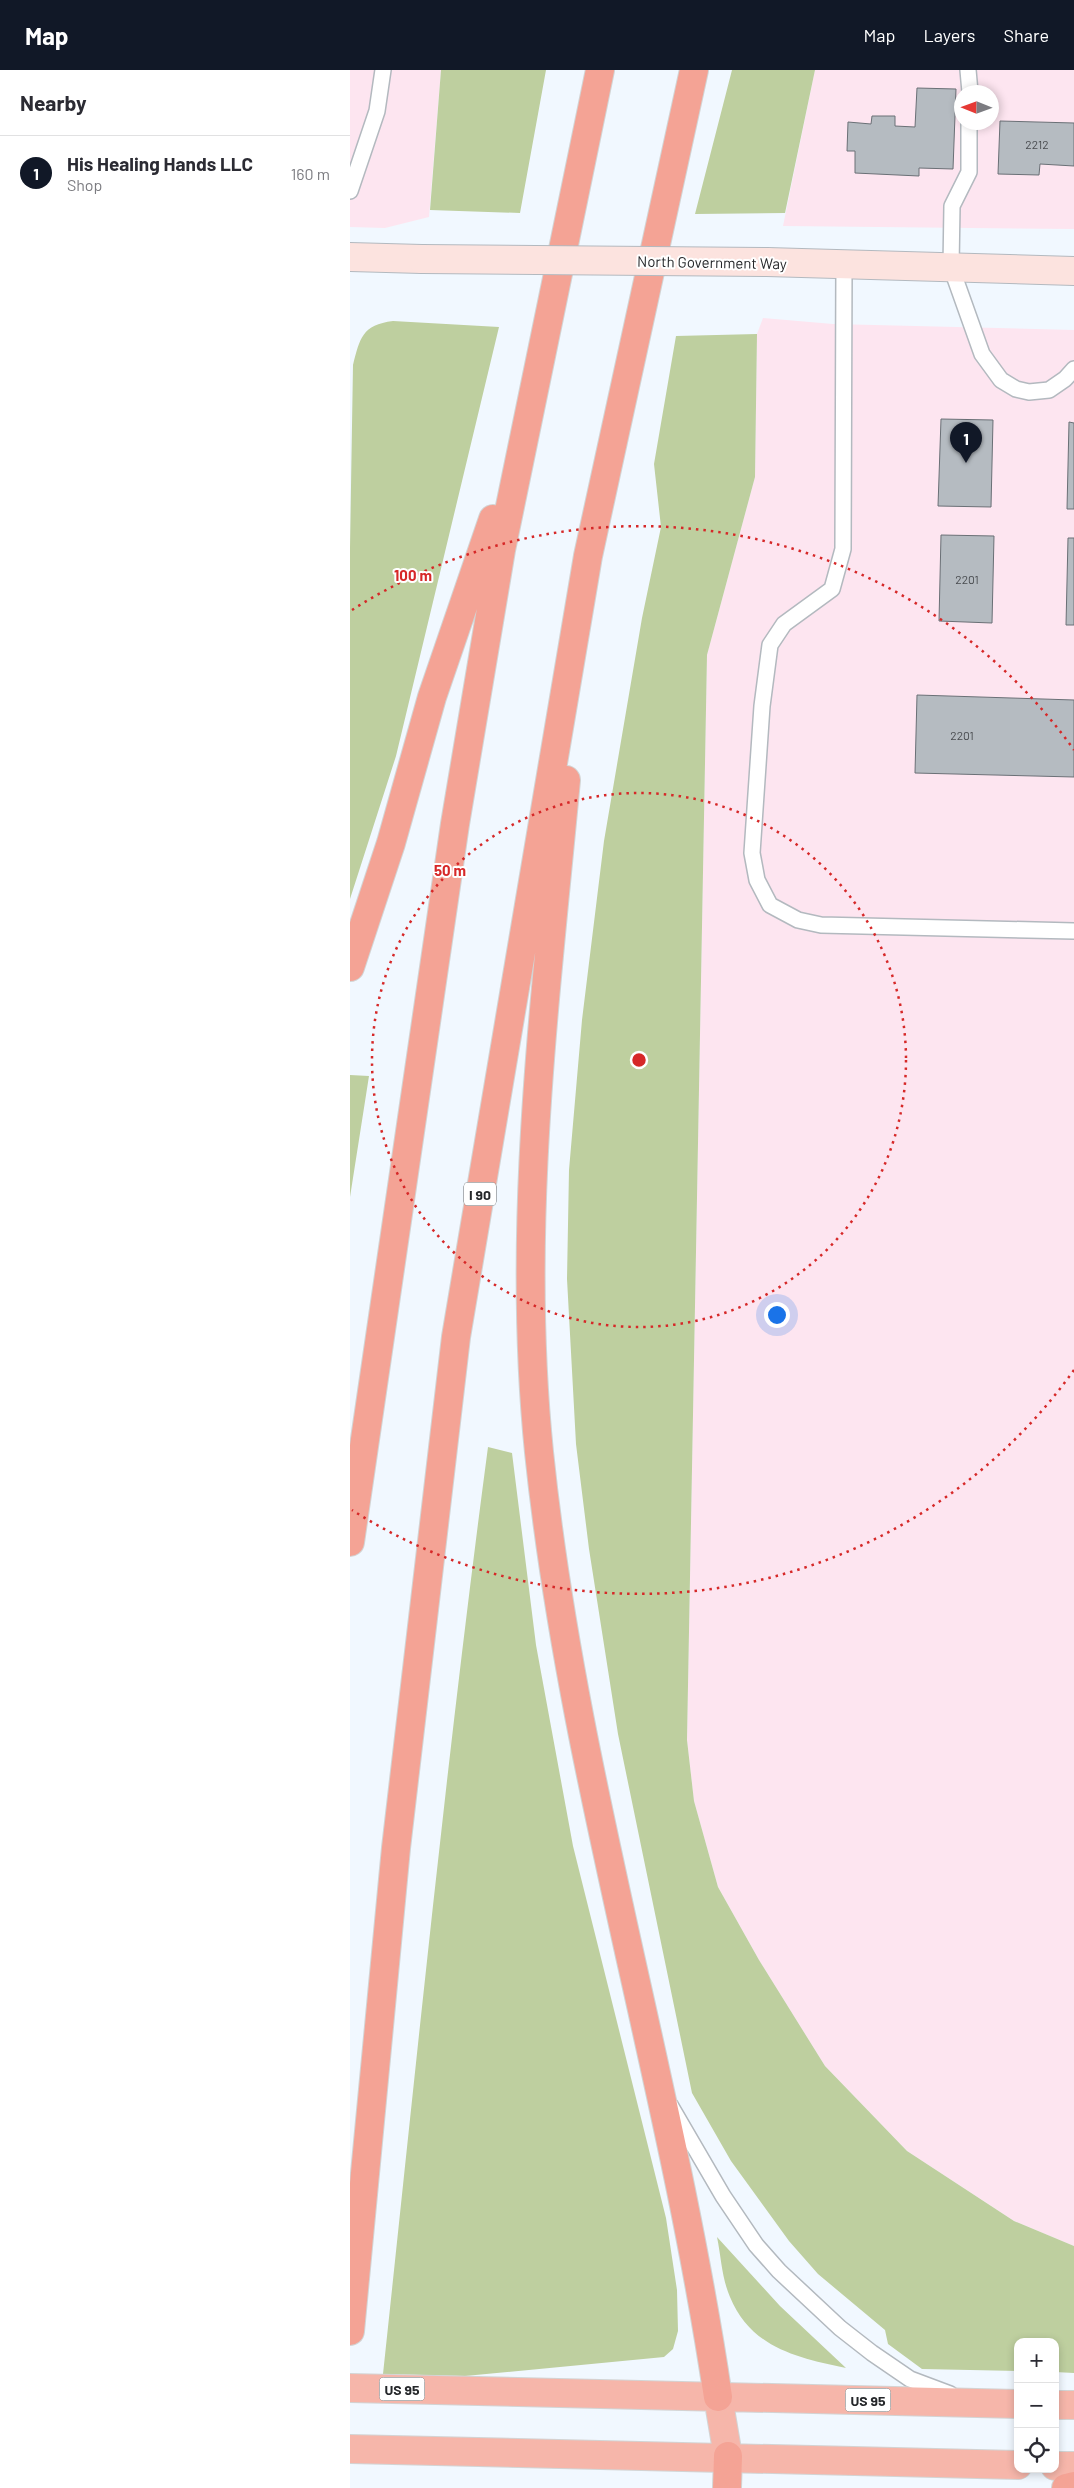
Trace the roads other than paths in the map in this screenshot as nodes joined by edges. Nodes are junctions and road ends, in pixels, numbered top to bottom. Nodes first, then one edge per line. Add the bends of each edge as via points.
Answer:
1 (383, 70) edge
2 (600, 70) edge
3 (694, 70) edge
4 (968, 70) edge
5 (969, 85) edge
6 (970, 130) edge
7 (350, 191) edge
8 (350, 258) edge
9 (844, 264) junction
10 (952, 267) junction
11 (1074, 270) edge
12 (1074, 369) edge
13 (528, 418) junction
14 (588, 556) junction
15 (1074, 931) edge
16 (350, 967) edge
17 (350, 1542) edge
18 (658, 2087) junction
19 (350, 2331) edge
20 (350, 2388) edge
21 (718, 2397) junction
22 (980, 2403) junction
23 (1014, 2404) edge
24 (1059, 2405) edge
25 (1074, 2405) edge
26 (350, 2449) edge
27 (728, 2456) junction
28 (1014, 2465) edge
29 (1059, 2466) edge
30 (1074, 2466) edge
31 (1074, 2486) edge
32 (727, 2488) edge
33 (1066, 2488) edge

1 - 7 lane via 377,111
2 - 13 highway
3 - 14 highway, I 90
4 - 5 lane
6 - 10 lane via 969,172 952,206
8 - 9 main road, North Government Way, bridge
9 - 10 main road, North Government Way
9 - 15 lane via 843,549 832,589 784,624 770,645 762,706 752,852 756,880 770,905 798,920 821,925
10 - 11 main road, North Government Way
10 - 12 lane via 982,354 1001,380 1029,392 1049,390
13 - 16 highway via 432,697
13 - 17 highway via 455,824
14 - 18 highway, I 90 via 538,1065 531,1188 532,1329 539,1451 566,1646
14 - 19 highway, I 90 via 456,1337 396,1848
18 - 21 highway, I 90 via 691,2232
18 - 22 lane via 723,2196 779,2272 840,2328 910,2379
20 - 21 highway, US 95
21 - 22 highway, US 95
21 - 27 highway
22 - 23 highway, US 95
24 - 25 highway
26 - 27 highway
27 - 28 highway
27 - 32 highway
29 - 30 highway
31 - 33 highway

